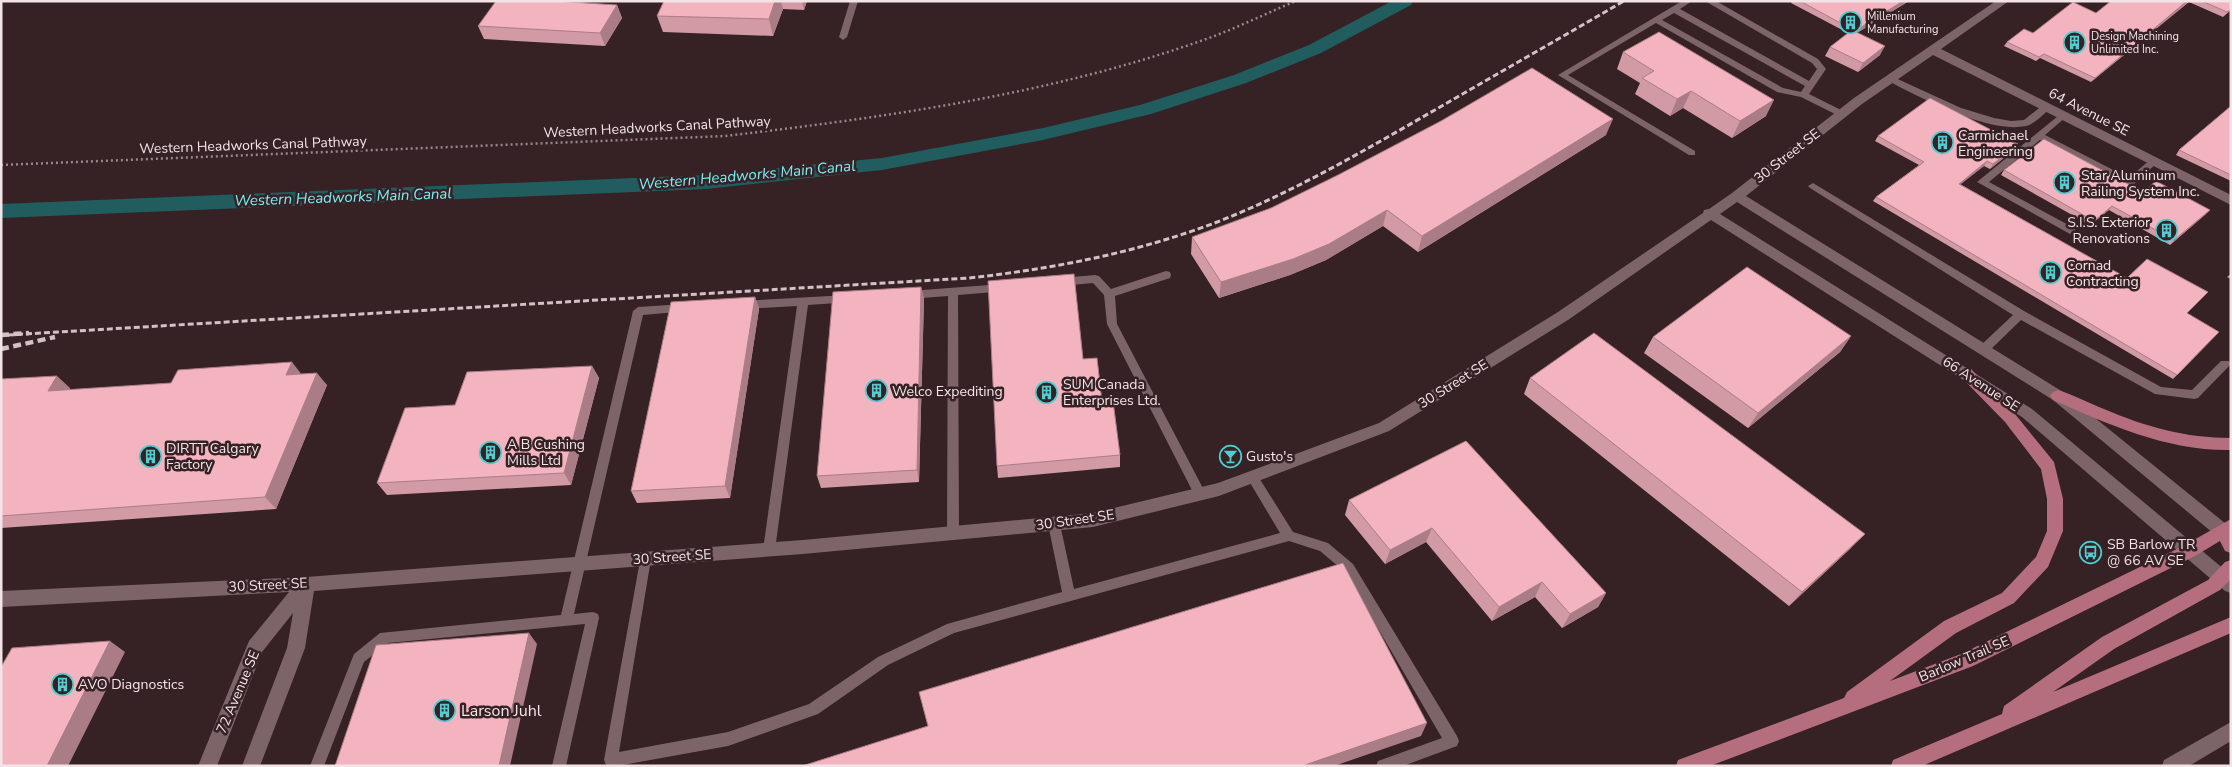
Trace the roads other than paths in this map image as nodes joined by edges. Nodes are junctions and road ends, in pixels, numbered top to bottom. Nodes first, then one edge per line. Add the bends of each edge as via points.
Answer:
1 (854, 1) edge
2 (1688, 1) edge
3 (1709, 1) edge
4 (2004, 1) edge
5 (1674, 9) junction
6 (1656, 20) junction
7 (843, 38) dead end
8 (1933, 50) junction
9 (1891, 79) junction
10 (1810, 85) junction
11 (1804, 96) junction
12 (2046, 107) junction
13 (1842, 114) junction
14 (2063, 116) junction
15 (2039, 136) junction
16 (1692, 153) dead end
17 (2154, 161) junction
18 (1813, 186) dead end
19 (1737, 196) junction
20 (2231, 200) edge
21 (1709, 213) junction
22 (2070, 230) dead end
23 (1166, 276) dead end
24 (1048, 284) edge
25 (1010, 287) edge
26 (953, 292) junction
27 (1109, 294) junction
28 (897, 296) edge
29 (860, 298) edge
30 (803, 302) junction
31 (733, 306) edge
32 (695, 308) edge
33 (2020, 314) junction
34 (1984, 349) junction
35 (2225, 364) dead end
36 (1966, 373) junction
37 (2058, 396) junction
38 (2231, 444) edge
39 (1252, 476) junction
40 (1200, 494) junction
41 (1054, 524) junction
42 (953, 533) junction
43 (1289, 536) junction
44 (2229, 536) edge
45 (769, 550) junction
46 (2189, 551) junction
47 (645, 559) junction
48 (579, 564) junction
49 (2227, 577) edge
50 (306, 584) junction
51 (1069, 597) junction
52 (1, 599) edge
53 (566, 620) junction
54 (2231, 625) edge
55 (1842, 707) junction
56 (1985, 730) junction
57 (2231, 731) edge
58 (610, 763) edge
59 (207, 766) edge
60 (252, 766) edge
61 (317, 766) edge
62 (559, 766) edge
63 (1383, 766) edge
64 (1685, 766) edge
65 (1900, 766) edge
66 (2171, 766) edge

1 - 7 lane
2 - 5 lane
3 - 10 lane via 1814,61 1822,69
4 - 8 street, 30 Street SE
5 - 6 lane
5 - 10 lane
6 - 11 lane via 1780,90
6 - 16 lane via 1562,75
8 - 9 street, 30 Street SE
8 - 12 street, 64 Avenue SE
9 - 12 lane via 1936,101 2003,122 2026,123
9 - 13 street, 30 Street SE
10 - 11 lane
11 - 13 lane
12 - 14 street, 64 Avenue SE
13 - 19 street, 30 Street SE
14 - 15 lane
14 - 17 street, 64 Avenue SE
15 - 17 lane via 2130,183
15 - 22 lane via 1982,182
17 - 20 street, 64 Avenue SE
18 - 33 lane
19 - 21 street, 30 Street SE
19 - 34 street
21 - 36 street, 66 Avenue SE
21 - 39 street, 30 Street SE via 1563,316 1384,427
23 - 27 lane
24 - 27 lane via 1096,279
25 - 26 lane
26 - 28 lane
26 - 42 lane
27 - 40 lane via 1112,324
29 - 30 lane
30 - 31 lane
30 - 45 lane
32 - 48 lane via 638,311
33 - 34 lane
33 - 35 lane via 2159,392 2194,396
34 - 37 street
36 - 46 street, 66 Avenue SE via 2027,413
36 - 55 main road via 2010,418 2048,467 2055,499 2055,531 2042,562 2008,598 1950,627
37 - 38 main road via 2150,433 2216,446
37 - 44 street
39 - 40 street, 30 Street SE
39 - 43 lane
40 - 41 street, 30 Street SE via 1093,520
41 - 42 street, 30 Street SE
41 - 51 lane
42 - 45 street, 30 Street SE
43 - 51 lane
43 - 63 lane via 1324,547 1349,568 1452,741
44 - 46 main road, Barlow Trail SE
45 - 47 street, 30 Street SE
46 - 49 street, 66 Avenue SE
46 - 55 main road, Barlow Trail SE via 1967,660
47 - 48 street, 30 Street SE
47 - 58 lane
48 - 50 street, 30 Street SE
48 - 53 lane
49 - 56 main road via 2108,643
50 - 52 street, 30 Street SE
50 - 59 street, 72 Avenue SE via 256,647
50 - 60 street via 296,648
51 - 58 lane via 952,628 882,661 813,709 728,740
53 - 61 lane via 385,637 359,658
53 - 62 lane via 593,618
54 - 56 main road
55 - 64 main road, Barlow Trail SE
56 - 65 main road
57 - 66 street

